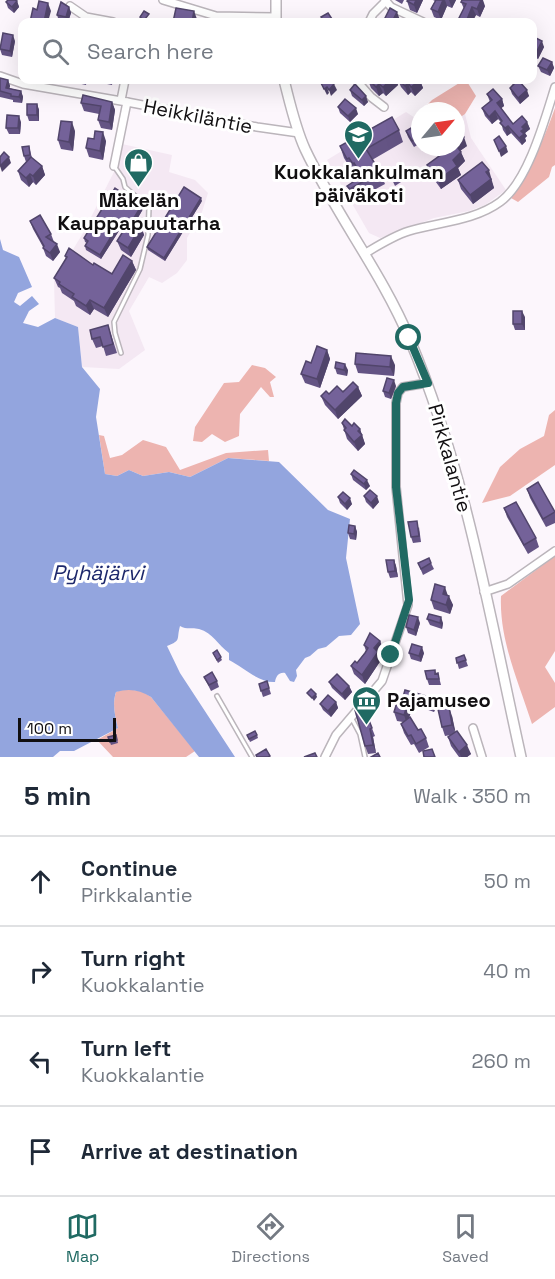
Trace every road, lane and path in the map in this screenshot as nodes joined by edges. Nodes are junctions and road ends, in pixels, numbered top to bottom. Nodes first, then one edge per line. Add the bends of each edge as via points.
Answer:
1 (163, 0) edge
2 (276, 0) edge
3 (385, 1) edge
4 (70, 6) edge
5 (91, 18) edge
6 (246, 18) edge
7 (276, 18) edge
8 (371, 18) edge
9 (414, 18) edge
10 (0, 76) edge
11 (18, 82) edge
12 (23, 84) edge
13 (125, 84) edge
14 (285, 84) edge
15 (360, 84) edge
16 (555, 87) edge
17 (124, 101) junction
18 (384, 107) dead end
19 (299, 133) junction
20 (114, 166) joint
21 (364, 254) junction
22 (121, 353) dead end
23 (428, 383) junction
24 (555, 550) edge
25 (484, 592) junction
26 (217, 696) dead end
27 (350, 718) junction
28 (473, 728) dead end
29 (252, 757) edge
30 (325, 757) edge
31 (365, 757) edge
32 (482, 757) edge
33 (520, 757) edge

1 - 6 street via 216,16
2 - 7 street
3 - 8 street
3 - 9 street
4 - 5 street
10 - 11 street
12 - 17 street
13 - 17 street
14 - 19 street, Pirkkalantie
15 - 18 street
16 - 21 street via 538,141 502,201 475,214 394,236
17 - 19 street, Heikkiläntie
17 - 20 street, Heikkiläntie
19 - 21 street, Pirkkalantie via 321,181
20 - 22 lane via 125,187 149,208 140,269 114,321
21 - 23 street, Pirkkalantie via 390,298
23 - 25 street, Pirkkalantie via 456,472
23 - 27 street via 403,387 396,403 396,487 408,605 382,681
24 - 25 street via 508,584
25 - 33 street, Pirkkalantie
26 - 29 lane
27 - 30 street via 333,738
27 - 31 lane via 360,734
28 - 32 street

